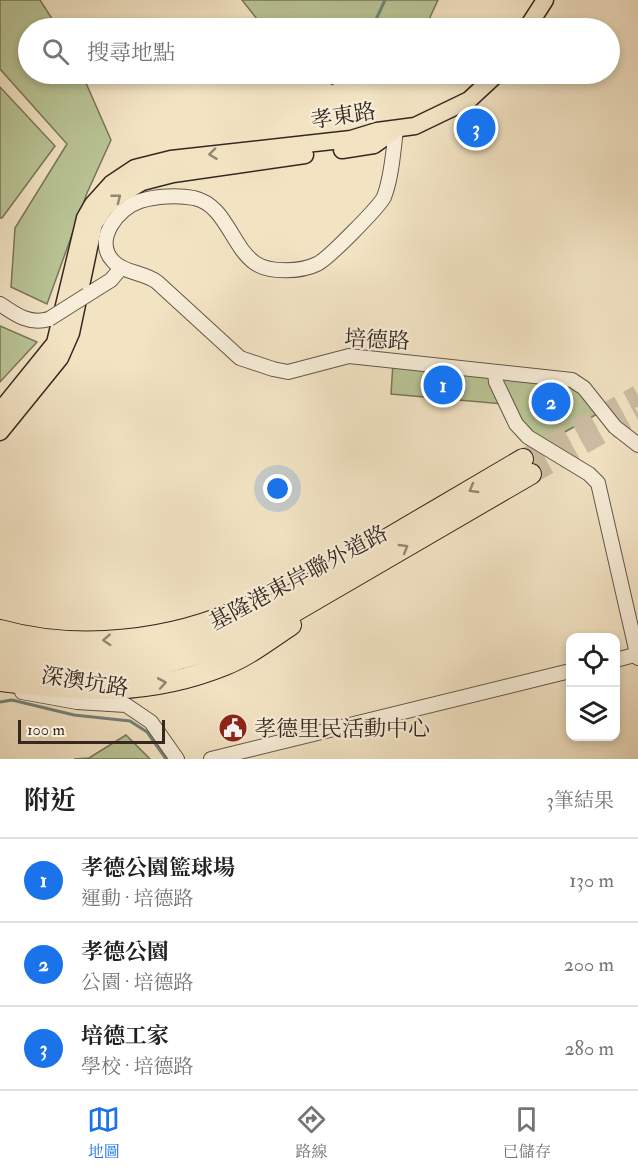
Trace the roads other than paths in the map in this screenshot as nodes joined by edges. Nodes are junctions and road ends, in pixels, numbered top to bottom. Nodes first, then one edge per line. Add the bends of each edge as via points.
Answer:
1 (545, 0) edge
2 (533, 18) edge
3 (486, 84) edge
4 (396, 130) junction
5 (121, 268) junction
6 (0, 304) edge
7 (495, 373) junction
8 (0, 411) edge
9 (0, 432) edge
10 (638, 445) edge
11 (527, 467) tunnel mouth
12 (347, 571) junction
13 (0, 630) edge
14 (0, 647) edge
15 (638, 656) edge
16 (620, 659) edge
17 (0, 662) edge
18 (566, 672) edge
19 (0, 681) edge
20 (0, 689) edge
21 (177, 759) edge
22 (211, 759) edge

1 - 2 main road
3 - 4 main road via 469,100 415,126
4 - 5 street via 392,167 383,198 317,264 284,270 256,264 238,246 213,208 197,199 176,196 140,201 109,226 107,251
4 -> 8 main road, 孝東路 via 351,139 171,159 135,168 122,176 100,195 85,218 55,344
9 -> 4 main road, 孝東路 via 60,358 71,333 94,224 118,196 142,182 173,174 374,145
5 - 6 street, bridge via 111,280 50,319 30,321
5 - 7 street, 培德路 via 147,275 226,346 257,365 288,372 349,356
7 - 10 street, 培德路 via 572,380 584,388 615,427
7 - 15 street via 516,424 528,437 598,483
11 - 12 highway, 基隆港東岸聯外道路
12 -> 13 highway via 228,615 160,634 73,641
12 - 14 highway, 基隆港東岸聯外道路 via 201,640 151,652 71,660
12 - 17 highway, 基隆港東岸聯外道路 via 292,613 217,649 150,667 75,674
19 -> 12 highway via 90,691 182,680 226,665 307,615
15 - 16 street
18 - 22 street
20 - 21 street, 深澳坑路 via 77,702 126,705 151,722

